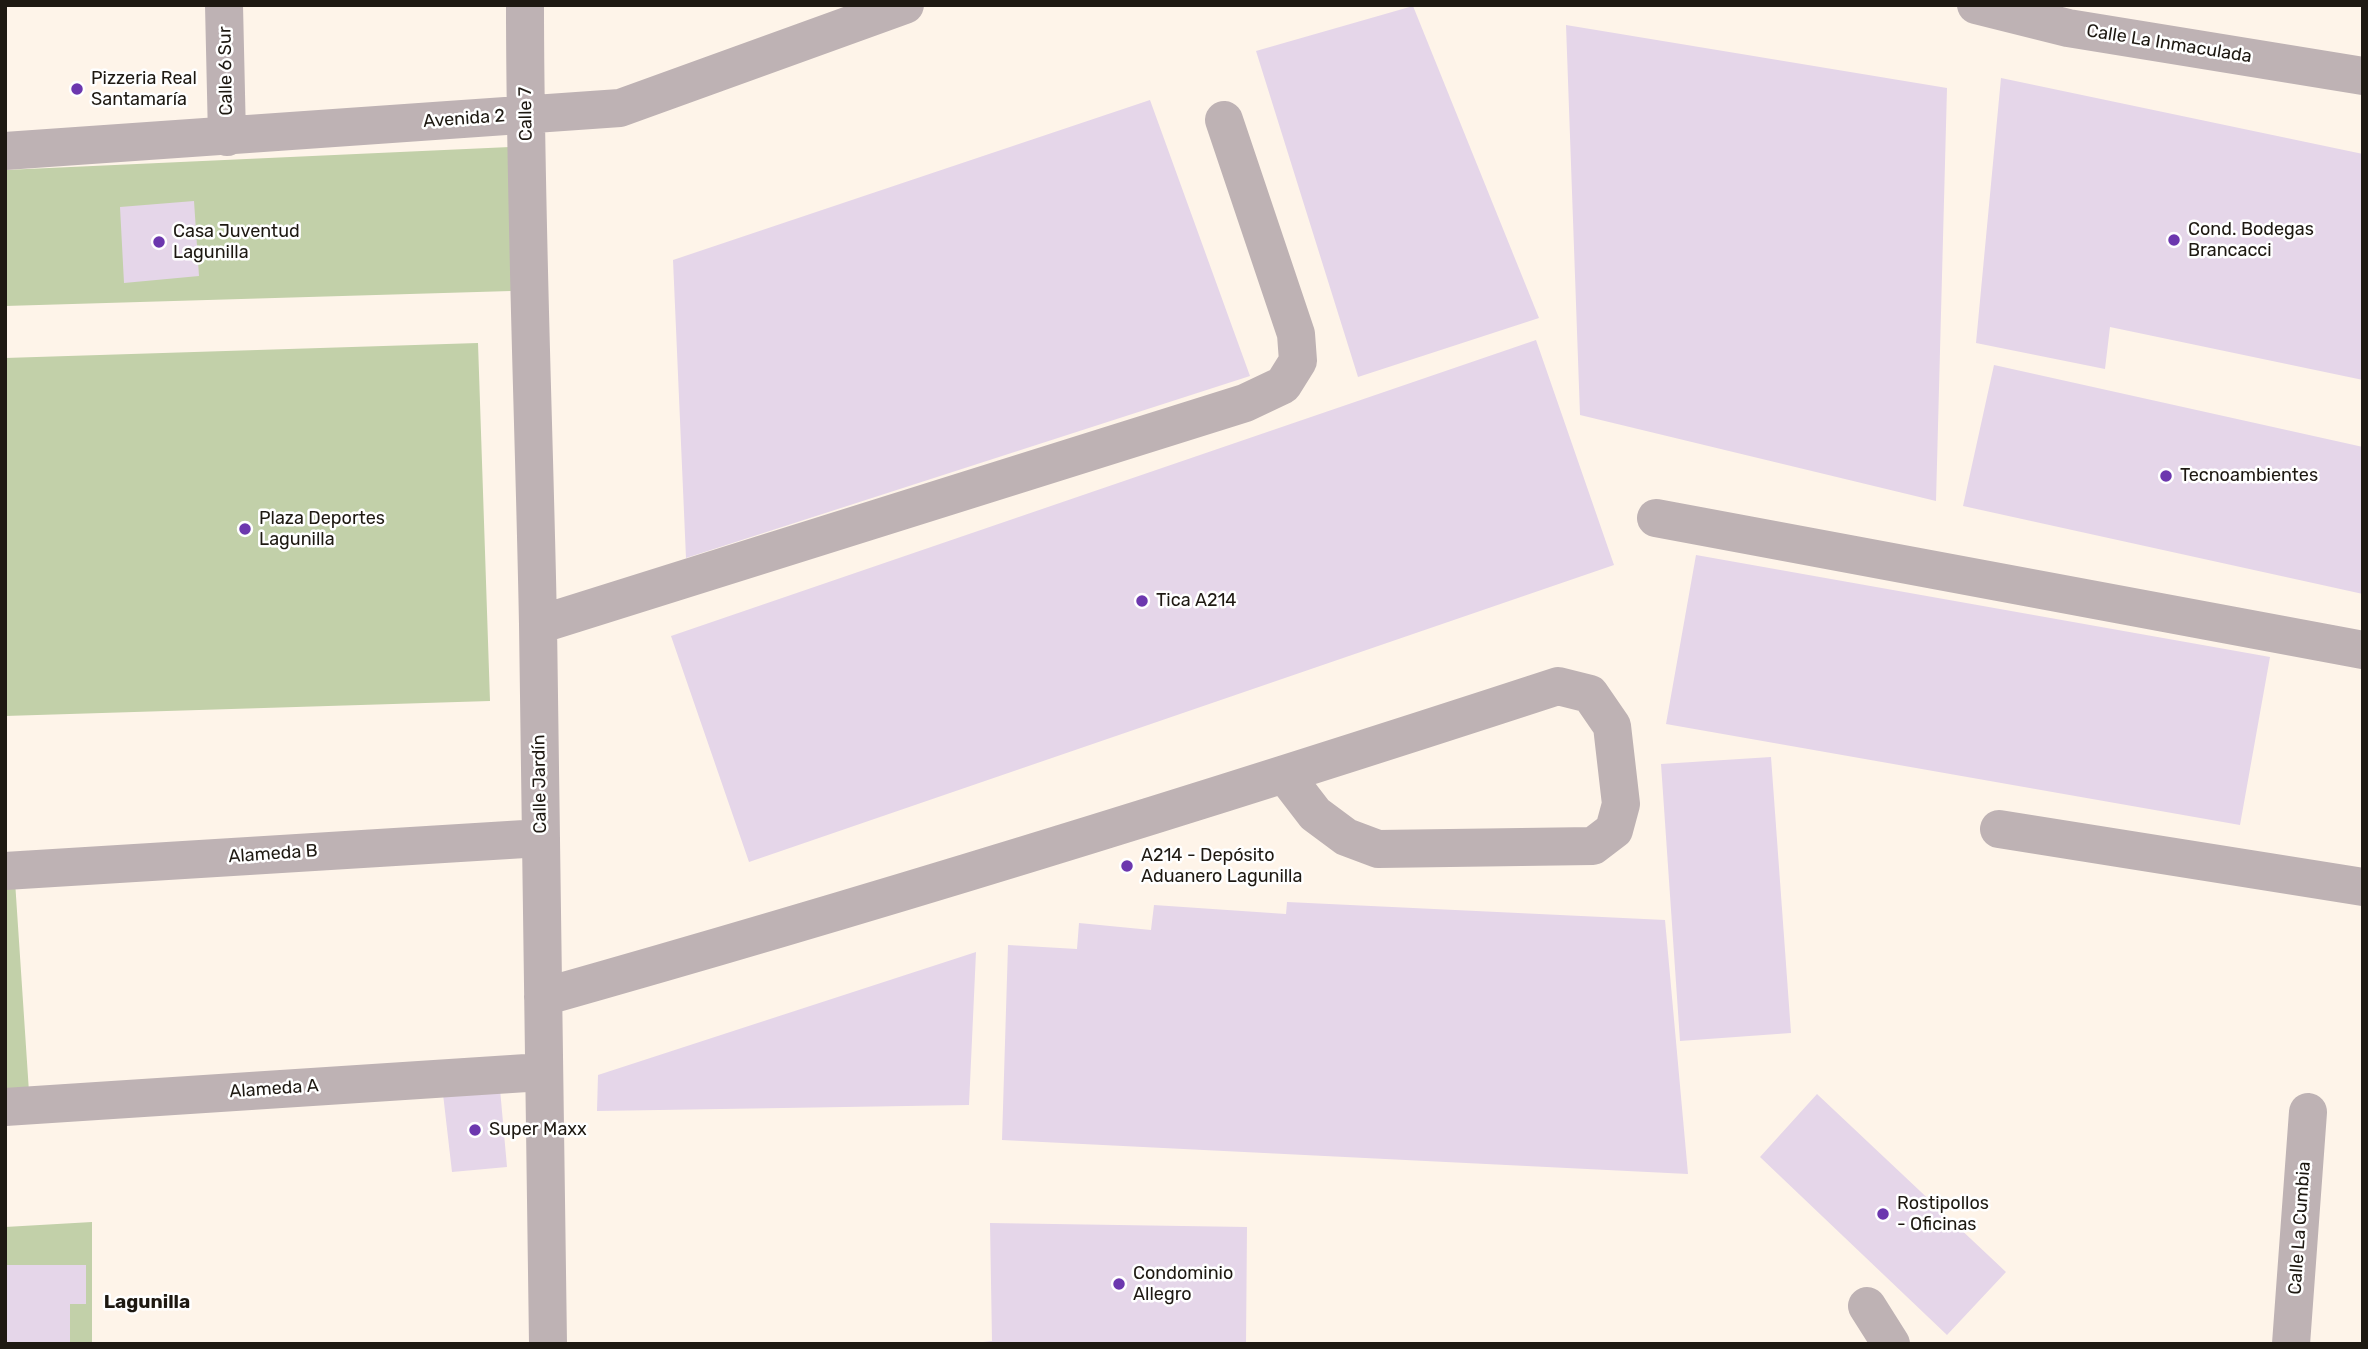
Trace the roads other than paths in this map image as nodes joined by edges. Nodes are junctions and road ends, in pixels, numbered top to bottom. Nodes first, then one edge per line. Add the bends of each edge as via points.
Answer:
1 (224, 5) edge
2 (526, 5) edge
3 (905, 5) edge
4 (1976, 5) edge
5 (2363, 76) edge
6 (525, 115) junction
7 (1224, 120) dead end
8 (227, 136) junction
9 (5, 151) edge
10 (528, 223) joint
11 (1656, 519) dead end
12 (538, 625) junction
13 (2363, 650) edge
14 (1285, 775) junction
15 (1999, 829) dead end
16 (541, 838) junction
17 (5, 871) edge
18 (2363, 887) edge
19 (543, 997) junction
20 (542, 1072) junction
21 (5, 1107) edge
22 (2308, 1112) dead end
23 (1867, 1306) dead end
24 (548, 1344) edge
25 (1891, 1344) edge
26 (2291, 1344) edge

1 - 8 street, Calle 6 Sur
2 - 6 street, Calle 7
3 - 6 street, Avenida 2 via 620,108
4 - 5 street, Calle La Inmaculada via 2068,28
6 - 8 street, Avenida 2
6 - 10 street, Calle 7
7 - 12 street via 1296,334 1298,361 1283,385 1245,404
8 - 9 street, Avenida 2
10 - 12 street, Calle Jardín
11 - 13 street
12 - 16 street, Calle Jardín
14 - 14 street via 1558,686 1590,694 1612,726 1621,804 1614,830 1593,846 1378,849 1346,837 1315,814
14 - 19 street
15 - 18 street
16 - 17 street, Alameda B
16 - 19 street, Calle Jardín
19 - 20 street, Calle Jardín
20 - 21 street, Alameda A
20 - 24 street, Calle Jardín
22 - 26 street, Calle La Cumbia
23 - 25 street

